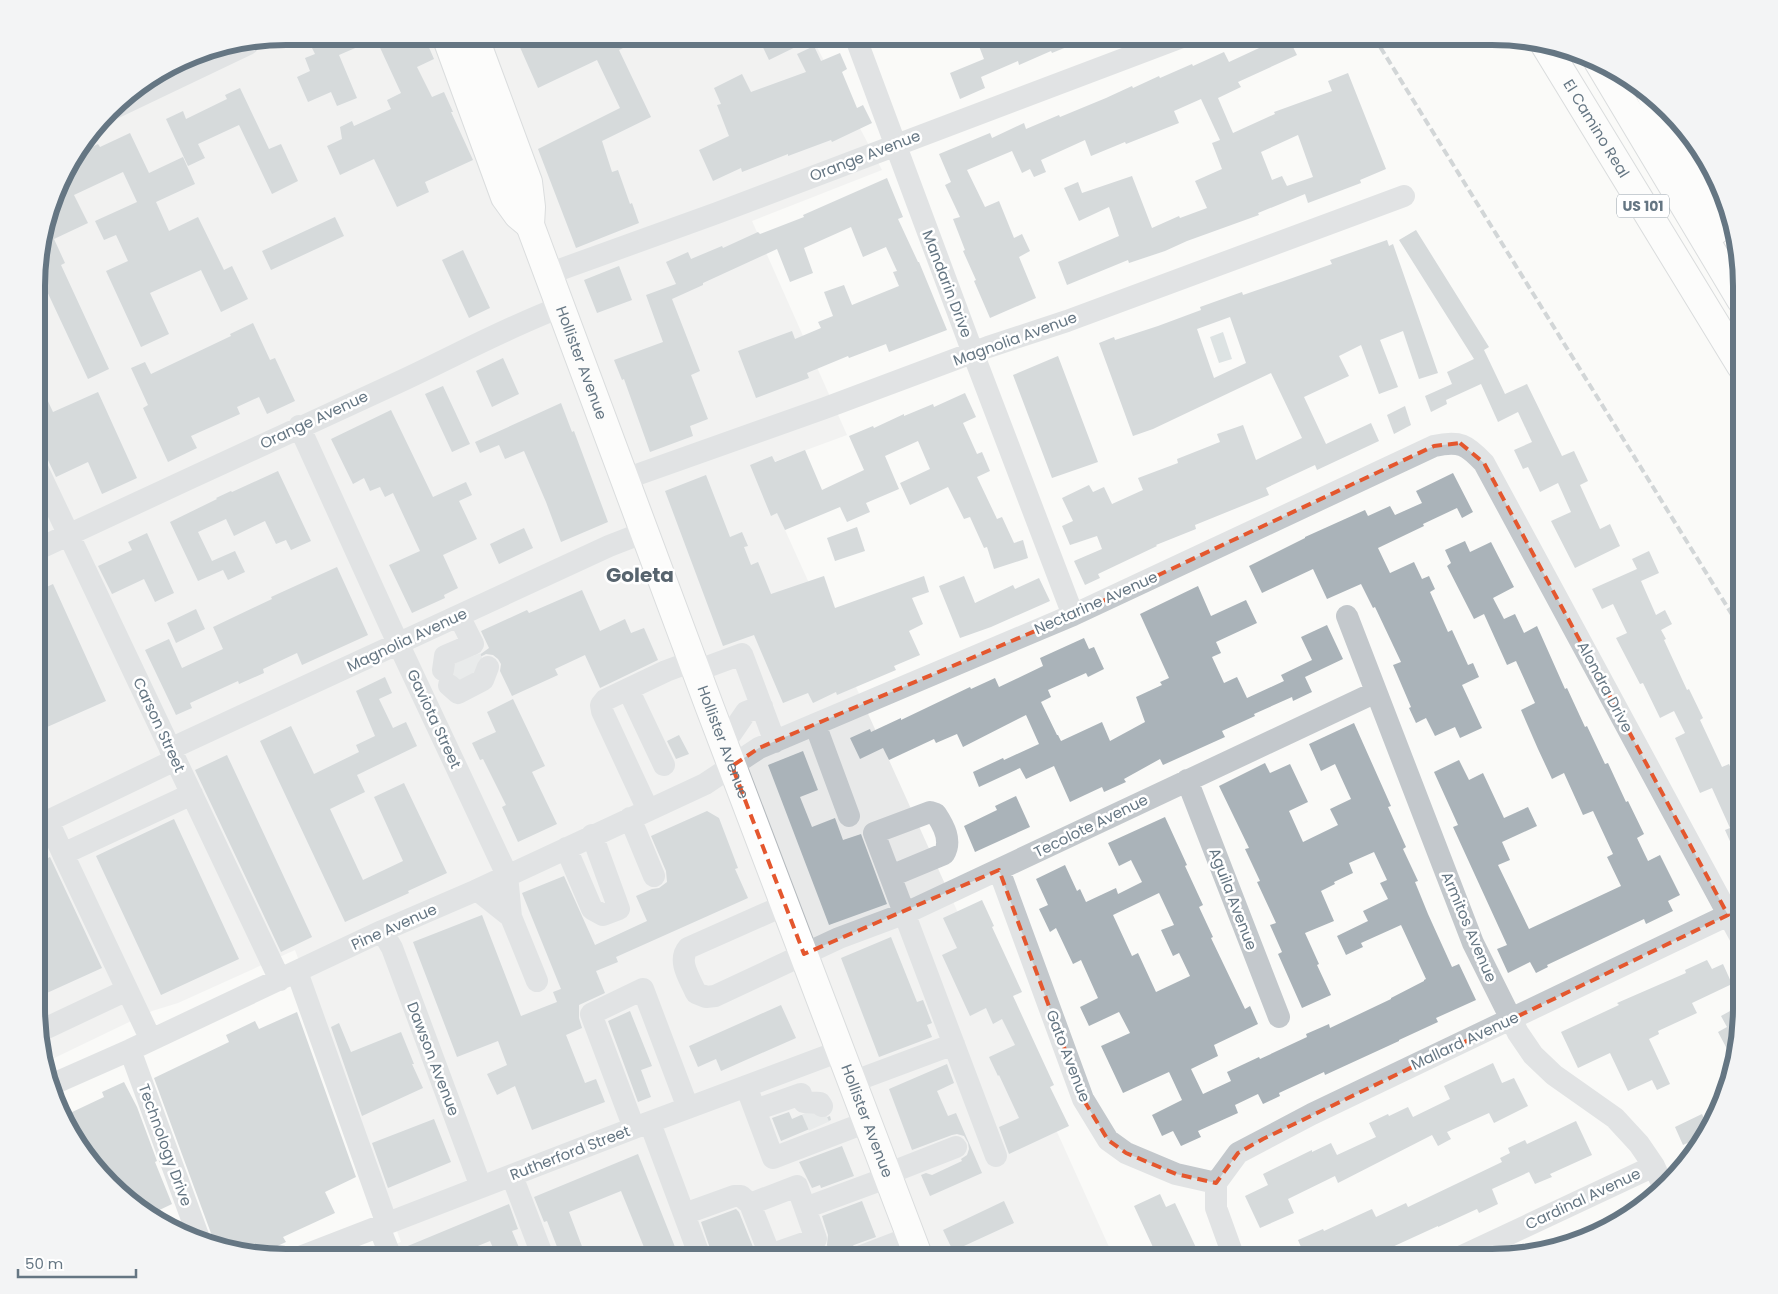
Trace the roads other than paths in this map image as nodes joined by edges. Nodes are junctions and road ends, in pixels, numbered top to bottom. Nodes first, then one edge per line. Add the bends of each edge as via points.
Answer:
1 (449, 45) edge
2 (477, 45) edge
3 (858, 45) edge
4 (1161, 45) edge
5 (233, 51) edge
6 (1549, 52) edge
7 (1605, 73) edge
8 (136, 97) edge
9 (1663, 117) edge
10 (895, 145) junction
11 (1404, 196) dead end
12 (530, 225) junction
13 (548, 274) junction
14 (1732, 276) edge
15 (1733, 285) edge
16 (561, 307) junction
17 (973, 353) junction
18 (1733, 353) edge
19 (299, 426) junction
20 (1460, 443) joint
21 (625, 479) junction
22 (45, 485) edge
23 (645, 532) junction
24 (69, 535) junction
25 (45, 546) edge
26 (1073, 615) junction
27 (460, 616) junction
28 (1347, 616) dead end
29 (432, 629) junction
30 (398, 644) junction
31 (695, 666) junction
32 (465, 669) junction
33 (628, 689) junction
34 (1376, 692) junction
35 (762, 706) junction
36 (428, 708) junction
37 (815, 724) junction
38 (775, 742) junction
39 (173, 754) junction
40 (728, 755) junction
41 (664, 766) dead end
42 (1187, 780) junction
43 (192, 794) junction
44 (639, 814) junction
45 (848, 816) dead end
46 (45, 822) edge
47 (45, 826) edge
48 (592, 836) junction
49 (566, 848) junction
50 (63, 854) junction
51 (999, 870) junction
52 (507, 875) junction
53 (654, 876) dead end
54 (891, 876) dead end
55 (477, 890) junction
56 (785, 905) junction
57 (906, 913) junction
58 (1728, 915) junction
59 (511, 917) junction
60 (1733, 924) edge
61 (382, 931) junction
62 (804, 954) junction
63 (288, 976) junction
64 (537, 981) dead end
65 (127, 990) junction
66 (1279, 1017) dead end
67 (1510, 1019) junction
68 (46, 1028) edge
69 (151, 1040) junction
70 (954, 1044) junction
71 (130, 1050) junction
72 (840, 1051) junction
73 (792, 1068) junction
74 (57, 1082) edge
75 (852, 1082) junction
76 (746, 1086) junction
77 (688, 1108) junction
78 (755, 1110) junction
79 (815, 1120) junction
80 (867, 1122) junction
81 (642, 1125) junction
82 (971, 1141) junction
83 (996, 1156) dead end
84 (1654, 1166) junction
85 (512, 1176) junction
86 (888, 1176) junction
87 (1660, 1180) edge
88 (1216, 1183) junction
89 (481, 1187) junction
90 (750, 1204) junction
91 (805, 1208) junction
92 (684, 1214) junction
93 (383, 1225) junction
94 (197, 1232) edge
95 (915, 1247) edge
96 (321, 1249) edge
97 (388, 1249) edge
98 (540, 1249) edge
99 (697, 1249) edge
100 (767, 1249) edge
101 (789, 1249) edge
102 (1231, 1249) edge
103 (1477, 1249) edge

1 - 12 main road, Hollister Avenue via 505,197
2 - 12 main road, Hollister Avenue via 528,182
3 - 10 street, Mandarin Drive
4 - 10 street, Orange Avenue
5 - 8 street
6 - 18 main road, El Camino Real / US 101
7 - 15 main road, US 101
9 - 14 main road via 1712,216
10 - 13 street, Orange Avenue
10 - 17 street, Mandarin Drive
11 - 17 street, Magnolia Avenue
12 - 13 main road, Hollister Avenue
13 - 16 main road, Hollister Avenue
16 - 19 street, Orange Avenue via 526,319
16 - 21 main road, Hollister Avenue
17 - 21 street, Magnolia Avenue
17 - 26 street, Mandarin Drive
19 - 24 street, Orange Avenue
19 - 30 street, Gaviota Street
20 - 26 street, Nectarine Avenue via 1434,446
20 - 58 street, Alondra Drive via 1471,449 1484,464
21 - 23 main road, Hollister Avenue
22 - 24 street, Carson Street
23 - 27 street, Magnolia Avenue
23 - 31 main road, Hollister Avenue
24 - 25 street, Orange Avenue
24 - 39 street, Carson Street
26 - 37 street, Nectarine Avenue
27 - 29 street, Magnolia Avenue
27 - 32 street
28 - 34 street, Armitos Avenue
29 - 30 street, Magnolia Avenue
29 - 32 street
30 - 36 street, Gaviota Street
30 - 39 street, Magnolia Avenue
31 - 33 street via 666,672
31 - 35 street via 742,654
31 - 40 main road, Hollister Avenue
32 - 36 street
33 - 41 street
33 - 44 street via 605,700 601,707
34 - 42 street, Tecolote Avenue
34 - 67 street, Armitos Avenue via 1474,943
35 - 38 street
35 - 40 street via 746,712
36 - 52 street, Gaviota Street
37 - 38 street, Nectarine Avenue
37 - 45 street
38 - 40 street, Nectarine Avenue
39 - 43 street, Carson Street
39 - 46 street, Magnolia Avenue
40 - 44 street, Pine Avenue via 705,784
40 - 56 main road, Hollister Avenue
42 - 51 street, Tecolote Avenue
42 - 66 street, Aguila Avenue
43 - 50 street
43 - 63 street, Carson Street
44 - 48 street, Pine Avenue
44 - 53 street
47 - 50 street
48 - 49 street, Pine Avenue
48 - 49 street via 618,909 603,915 592,909
49 - 52 street, Pine Avenue
50 - 65 street
51 - 57 street, Tecolote Avenue
51 - 88 street, Gato Avenue via 1083,1099 1108,1140 1126,1153 1176,1174
52 - 55 street, Pine Avenue
52 - 59 street, Gaviota Street
54 - 57 street
55 - 59 street
55 - 61 street, Pine Avenue
56 - 62 main road, Hollister Avenue
56 - 62 street, Tecolote Avenue via 688,948 683,962 696,993 706,998
57 - 62 street, Tecolote Avenue
57 - 70 street
58 - 60 street, Alondra Drive
58 - 67 street, Mallard Avenue
59 - 64 street
61 - 63 street, Pine Avenue
61 - 89 street, Dawson Avenue via 392,948
62 - 72 main road, Hollister Avenue
63 - 69 street, Pine Avenue
63 - 93 street, Carson Street
65 - 68 street
65 - 69 street
67 - 84 street, Armitos Avenue via 1533,1055 1615,1118
67 - 88 street, Mallard Avenue via 1254,1144 1238,1153
69 - 71 street, Pine Avenue
70 - 75 street
70 - 82 street
71 - 74 street, Pine Avenue
71 - 94 street, Technology Drive
72 - 73 street, Rutherford Street
72 - 75 main road, Hollister Avenue
73 - 76 street, Rutherford Street
73 - 79 street
75 - 80 main road, Hollister Avenue
76 - 77 street, Rutherford Street
76 - 78 street
77 - 81 street, Rutherford Street
77 - 81 street via 643,989 591,1014
78 - 79 street
78 - 79 street via 773,1158
79 - 80 street
80 - 86 main road, Hollister Avenue
81 - 85 street, Rutherford Street
81 - 92 street
82 - 83 street
82 - 86 street
84 - 87 street, Armitos Avenue
84 - 103 street, Cardinal Avenue
85 - 89 street, Rutherford Street
85 - 98 street
86 - 91 street
86 - 95 main road, Hollister Avenue
88 - 102 street via 1216,1208
89 - 93 street, Rutherford Street
90 - 91 street via 796,1186
90 - 92 street via 741,1196 734,1196
90 - 100 street
91 - 101 street via 816,1239
92 - 99 street
93 - 96 street, Rutherford Street
93 - 97 street, Carson Street

